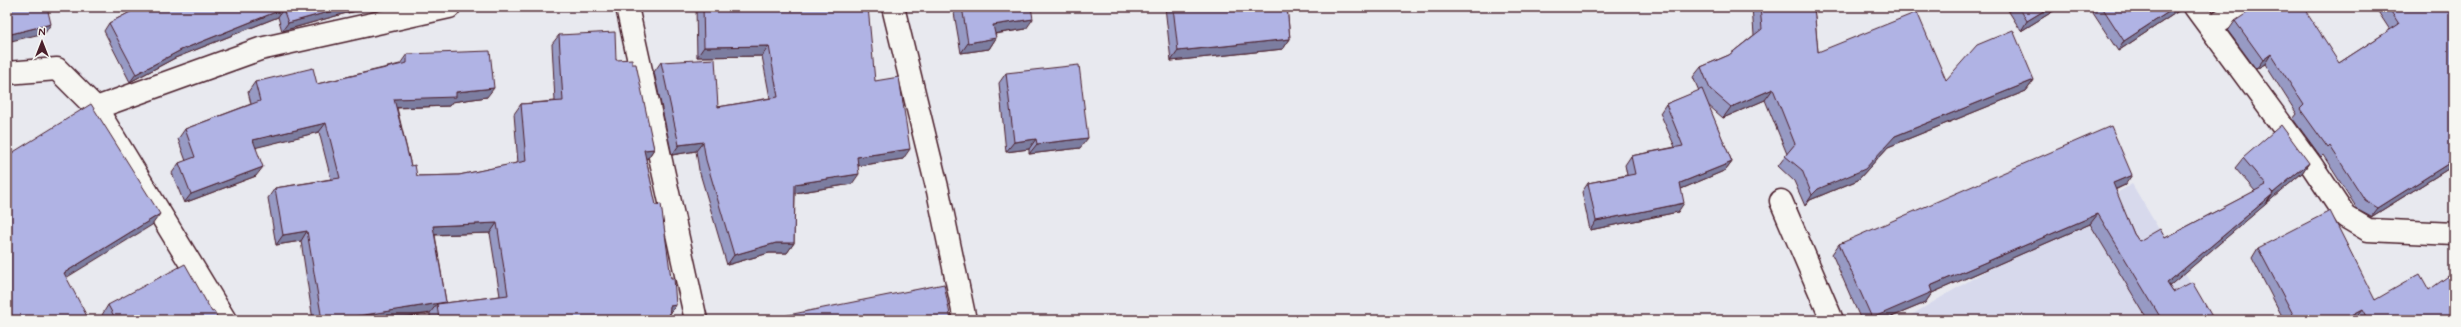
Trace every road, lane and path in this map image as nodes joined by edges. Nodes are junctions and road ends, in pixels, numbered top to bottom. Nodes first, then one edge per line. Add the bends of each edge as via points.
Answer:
1 (449, 7) edge
2 (627, 7) edge
3 (893, 7) edge
4 (2195, 7) edge
5 (2243, 7) edge
6 (2211, 28) junction
7 (7, 73) edge
8 (96, 108) junction
9 (1781, 201) dead end
10 (2454, 234) edge
11 (225, 320) edge
12 (696, 320) edge
13 (965, 320) edge
14 (1832, 320) edge

1 - 8 street via 260,49
2 - 12 street
3 - 13 street via 938,191
4 - 6 street
5 - 6 street
6 - 10 street via 2346,217 2368,230
7 - 8 street via 57,69
8 - 11 street
9 - 14 street

